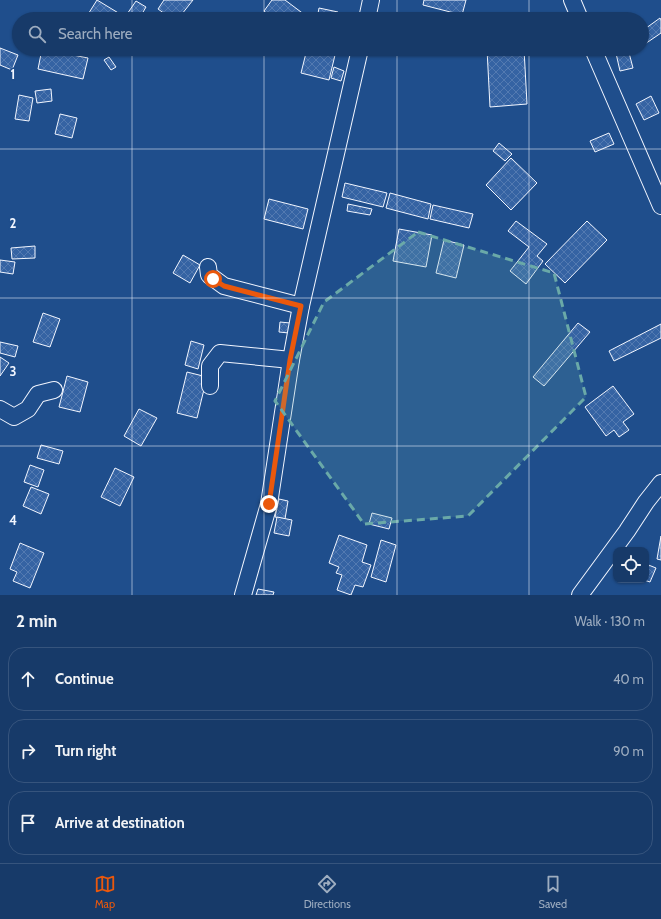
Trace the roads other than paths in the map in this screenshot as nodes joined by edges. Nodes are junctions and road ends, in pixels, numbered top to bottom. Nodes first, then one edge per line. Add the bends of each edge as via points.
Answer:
1 (371, 0) edge
2 (572, 0) edge
3 (368, 12) edge
4 (577, 12) edge
5 (358, 56) edge
6 (596, 56) edge
7 (661, 206) edge
8 (208, 267) dead end
9 (301, 306) junction
10 (290, 360) junction
11 (210, 386) dead end
12 (54, 390) dead end
13 (0, 409) edge
14 (661, 483) edge
15 (243, 595) edge
16 (580, 595) edge

1 - 3 street
2 - 4 street
5 - 9 street
6 - 7 street
8 - 9 street via 209,275 224,286
9 - 10 street
10 - 11 street via 220,353 210,366
10 - 15 street via 269,504
12 - 13 street via 38,394 28,409 14,417
14 - 16 street

